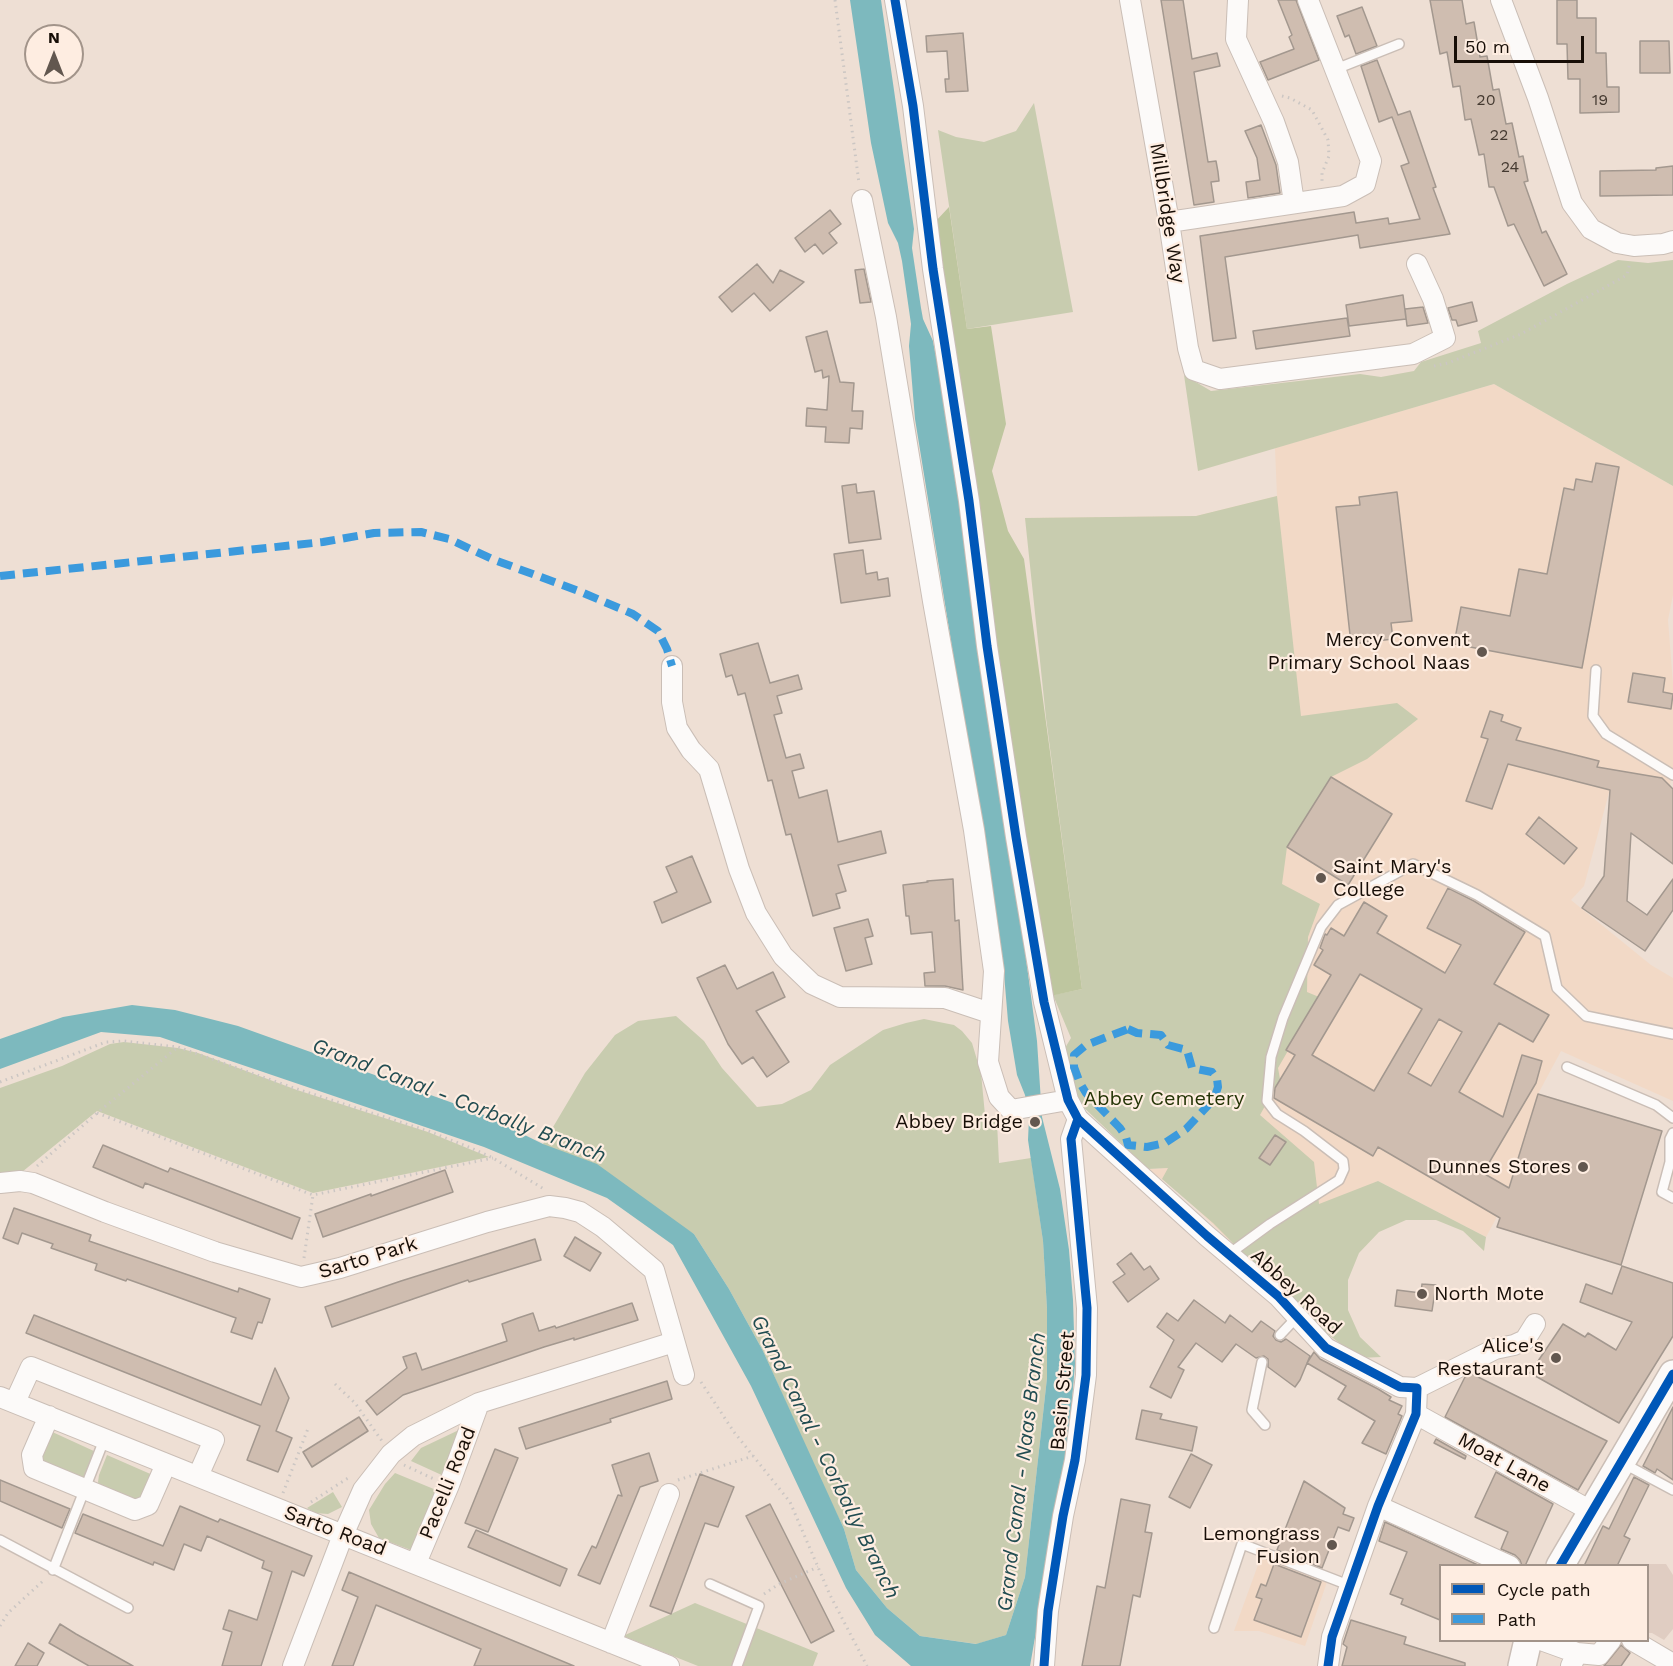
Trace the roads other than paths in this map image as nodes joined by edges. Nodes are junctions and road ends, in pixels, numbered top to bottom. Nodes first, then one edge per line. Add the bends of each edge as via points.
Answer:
1 (895, 0) edge
2 (1130, 0) edge
3 (1238, 0) edge
4 (1308, 0) edge
5 (1501, 0) edge
6 (1399, 44) dead end
7 (1336, 69) junction
8 (862, 200) road end
9 (1294, 203) junction
10 (1170, 222) junction
11 (1673, 241) edge
12 (1417, 264) dead end
13 (672, 666) dead end
14 (1596, 670) dead end
15 (1673, 775) edge
16 (990, 1013) junction
17 (1673, 1034) edge
18 (1567, 1067) dead end
19 (1061, 1102) junction
20 (1673, 1118) edge
21 (1078, 1119) junction
22 (1673, 1133) edge
23 (1672, 1162) edge
24 (10, 1182) edge
25 (1673, 1198) edge
26 (1229, 1254) junction
27 (1298, 1317) junction
28 (1535, 1324) dead end
29 (1280, 1335) dead end
30 (674, 1342) junction
31 (1262, 1362) dead end
32 (1673, 1374) edge
33 (692, 1377) road end
34 (1417, 1388) junction
35 (7, 1400) edge
36 (479, 1403) junction
37 (1416, 1414) junction
38 (49, 1416) junction
39 (1265, 1425) dead end
40 (105, 1440) junction
41 (166, 1464) junction
42 (1618, 1465) junction
43 (198, 1476) junction
44 (85, 1489) junction
45 (1673, 1490) edge
46 (669, 1494) road end
47 (1378, 1506) junction
48 (1591, 1511) junction
49 (343, 1535) junction
50 (0, 1540) edge
51 (416, 1563) junction
52 (1506, 1564) edge
53 (1561, 1564) edge
54 (53, 1570) junction
55 (710, 1584) dead end
56 (1351, 1586) junction
57 (128, 1608) dead end
58 (1214, 1628) dead end
59 (1528, 1642) edge
60 (1543, 1642) edge
61 (1610, 1642) edge
62 (1634, 1642) edge
63 (611, 1643) junction
64 (1574, 1659) edge
65 (1673, 1664) edge
66 (292, 1666) edge
67 (669, 1666) edge
68 (737, 1666) edge
69 (1044, 1666) edge
70 (1328, 1666) edge
71 (1522, 1666) edge

1 - 19 street, Abbey Road via 1016,837 1044,1002 1060,1048
2 - 10 street, Millbridge Way
3 - 9 street via 1236,39 1275,122 1288,162
4 - 7 street
5 - 11 street via 1572,203 1591,229 1617,243 1634,246
6 - 7 lane
7 - 9 street via 1371,161 1365,184 1342,195
8 - 16 street via 886,316 974,830 994,971
9 - 10 street
10 - 12 street, Millbridge Way via 1194,370 1220,379 1413,354 1445,338
13 - 16 street via 676,728 709,769 756,913 783,956 812,984 840,998 945,998
14 - 15 lane via 1593,716 1606,734
16 - 19 street via 988,1062 999,1097 1011,1110
17 - 26 lane via 1586,1016 1557,988 1545,936 1477,895 1413,864 1338,905 1321,927 1271,1057 1267,1101 1277,1114 1343,1161 1339,1180
18 - 20 lane via 1656,1105
19 - 21 street, Abbey Road
21 - 26 street, Abbey Road
21 - 69 street, Basin Street via 1071,1139 1087,1308 1086,1376 1048,1611
22 - 23 lane
23 - 25 lane via 1662,1192
24 - 30 street, Sarto Park via 33,1183 215,1252 301,1277 487,1222 549,1206 565,1208 580,1212 603,1227 654,1270
26 - 27 street, Abbey Road
27 - 29 lane
27 - 34 street, Abbey Road via 1326,1348 1400,1387
28 - 34 street via 1525,1340 1495,1348
30 - 33 street, Sarto Park
30 - 36 street
31 - 39 lane via 1252,1410
32 - 42 main road
34 - 37 street
35 - 38 street, Sarto Road
35 - 43 street via 31,1367 214,1440
36 - 49 street via 413,1436 392,1454 363,1490
36 - 51 street, Pacelli Road
37 - 47 street
37 - 48 street, Moat Lane
38 - 40 street, Sarto Road
38 - 44 street via 32,1455 34,1468
40 - 41 street, Sarto Road
40 - 44 lane
41 - 43 street, Sarto Road
41 - 44 street via 148,1505 135,1510
42 - 45 lane via 1630,1467
42 - 48 main road
43 - 49 street, Sarto Road
44 - 54 lane
46 - 63 street
47 - 52 street
47 - 56 street
48 - 53 main road
49 - 51 street, Sarto Road
49 - 66 street
50 - 54 lane
51 - 63 street, Sarto Road
54 - 57 lane
55 - 68 lane via 759,1606
56 - 58 lane via 1242,1544
56 - 70 street via 1332,1637
59 - 71 main road
60 - 64 street
61 - 64 street via 1599,1655
62 - 65 street
63 - 67 street, Sarto Road

